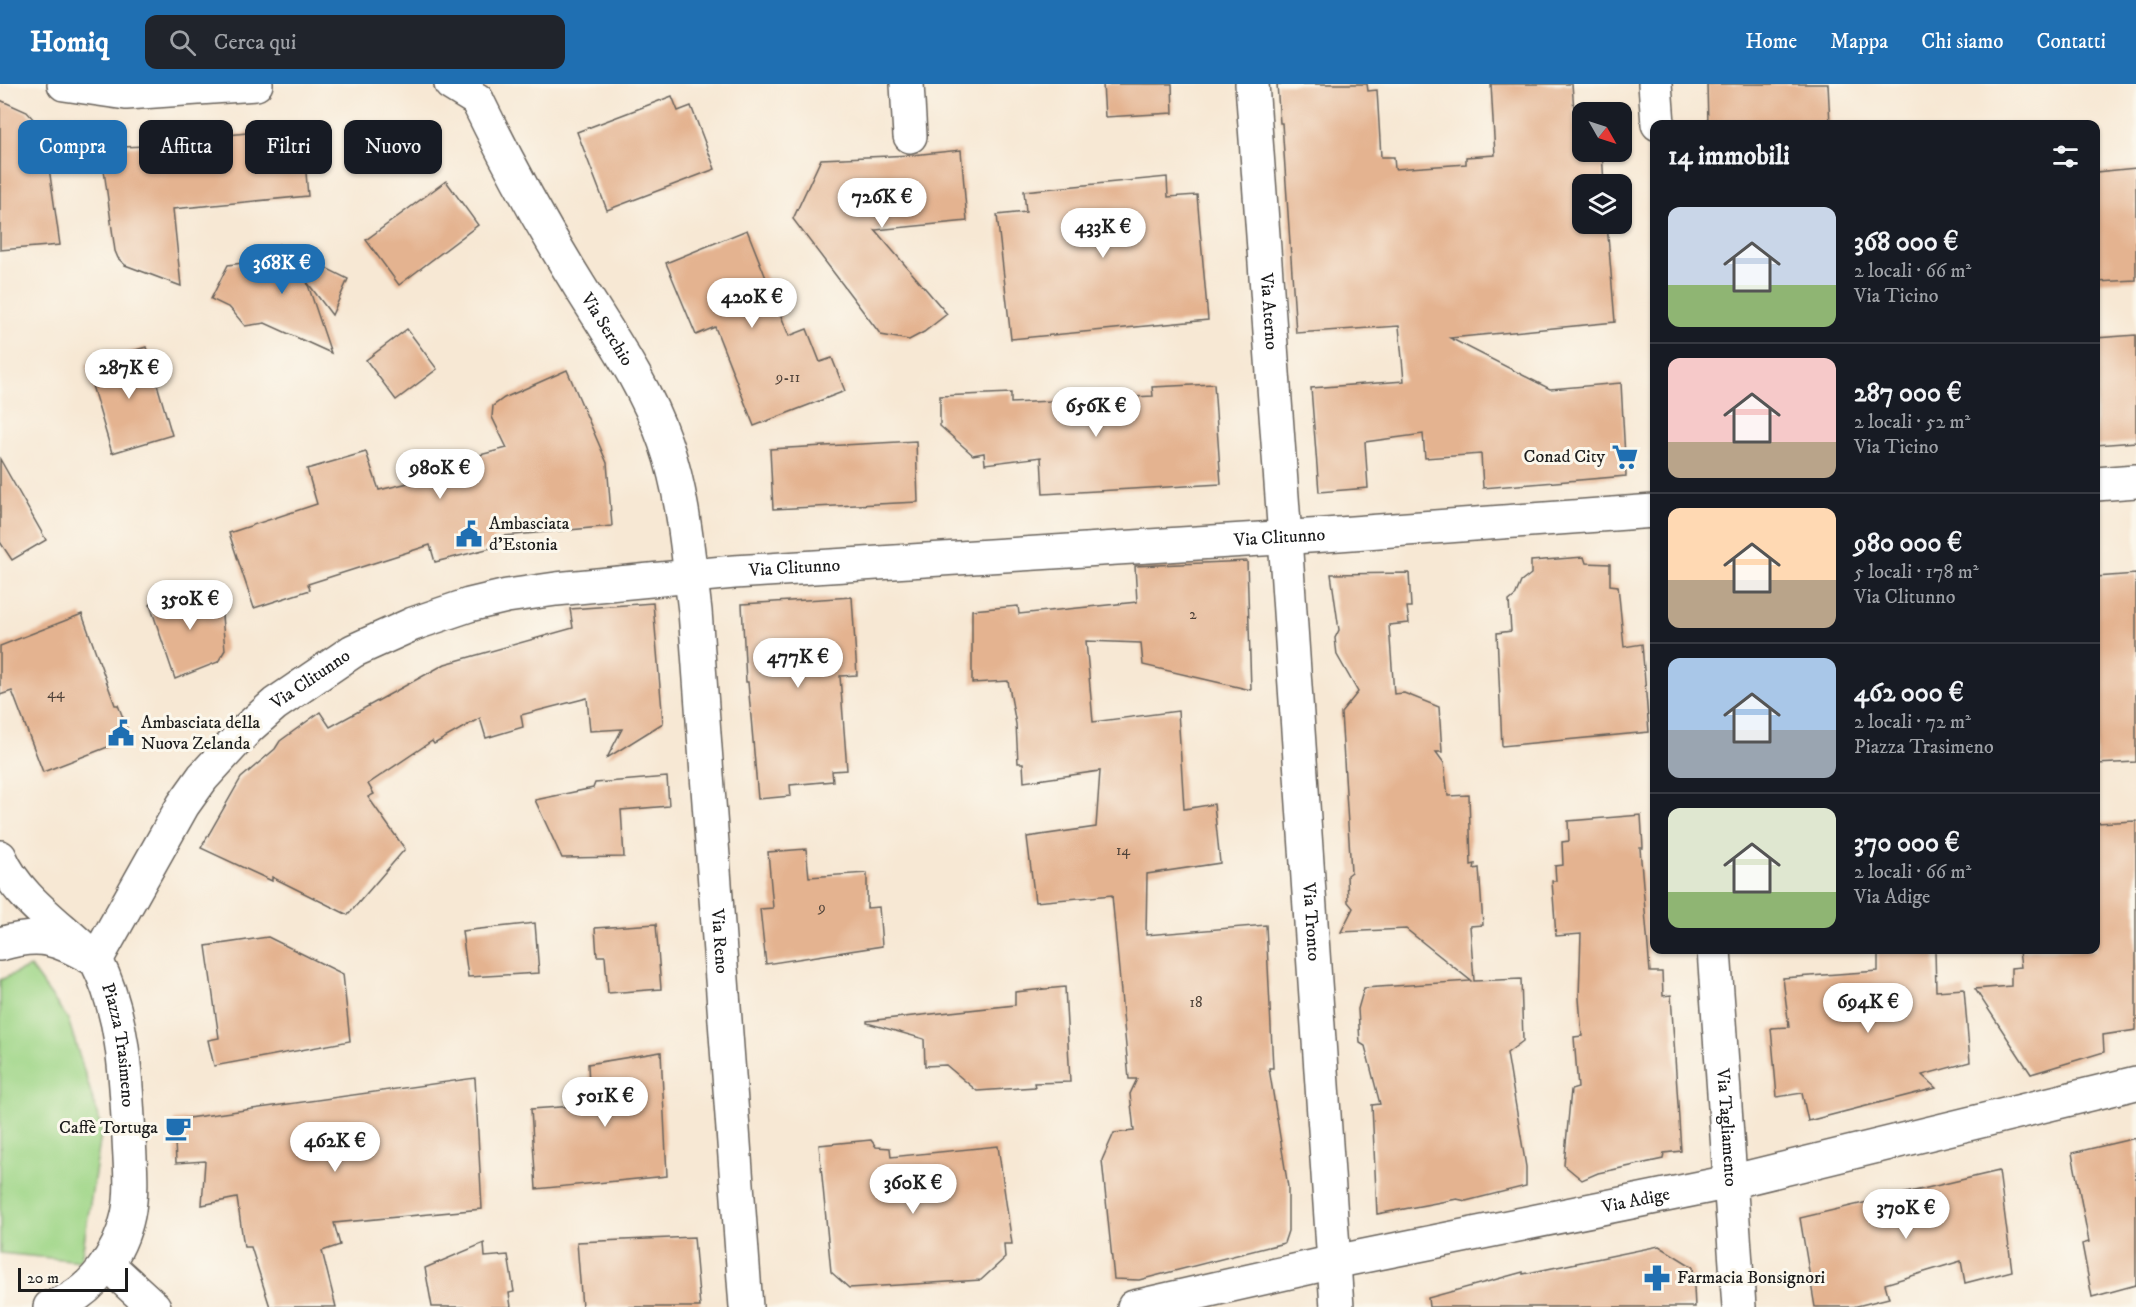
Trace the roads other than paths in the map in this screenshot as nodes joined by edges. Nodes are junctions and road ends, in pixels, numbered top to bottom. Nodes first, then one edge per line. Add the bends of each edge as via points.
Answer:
1 (64, 84) edge
2 (256, 84) edge
3 (907, 84) edge
4 (1252, 84) edge
5 (1655, 84) edge
6 (469, 89) edge
7 (1658, 120) edge
8 (910, 136) dead end
9 (2136, 481) edge
10 (2100, 484) edge
11 (1650, 511) edge
12 (1286, 538) junction
13 (690, 575) junction
14 (0, 857) edge
15 (0, 944) edge
16 (1714, 954) edge
17 (96, 960) junction
18 (2136, 1083) edge
19 (1730, 1182) junction
20 (1334, 1262) junction
21 (107, 1264) junction
22 (59, 1306) edge
23 (154, 1307) edge
24 (746, 1307) edge
25 (1134, 1307) edge
26 (1337, 1307) edge
27 (1739, 1307) edge

1 - 2 street via 126,93
3 - 8 street
4 - 12 street, Via Aterno
5 - 7 street
6 - 13 street, Via Serchio via 538,217 619,347 652,409 675,476
9 - 10 street
11 - 12 street, Via Clitunno
12 - 13 street, Via Clitunno
12 - 20 street, Via Tronto
13 - 17 street, Via Clitunno via 489,600 413,624 353,651 275,704 203,777 168,830
13 - 24 street, Via Reno
14 - 17 street via 23,891
15 - 17 street, Piazza Trasimeno via 46,938
16 - 19 street, Via Tagliamento
17 - 21 street, Piazza Trasimeno via 112,999 120,1036 130,1158 128,1216
18 - 19 street, Via Adige
19 - 20 street, Via Adige
19 - 27 street, Via Tagliamento
20 - 25 street, Via Adige
20 - 26 street, Via Tronto
21 - 22 street, Piazza Trasimeno via 88,1286
21 - 23 street

